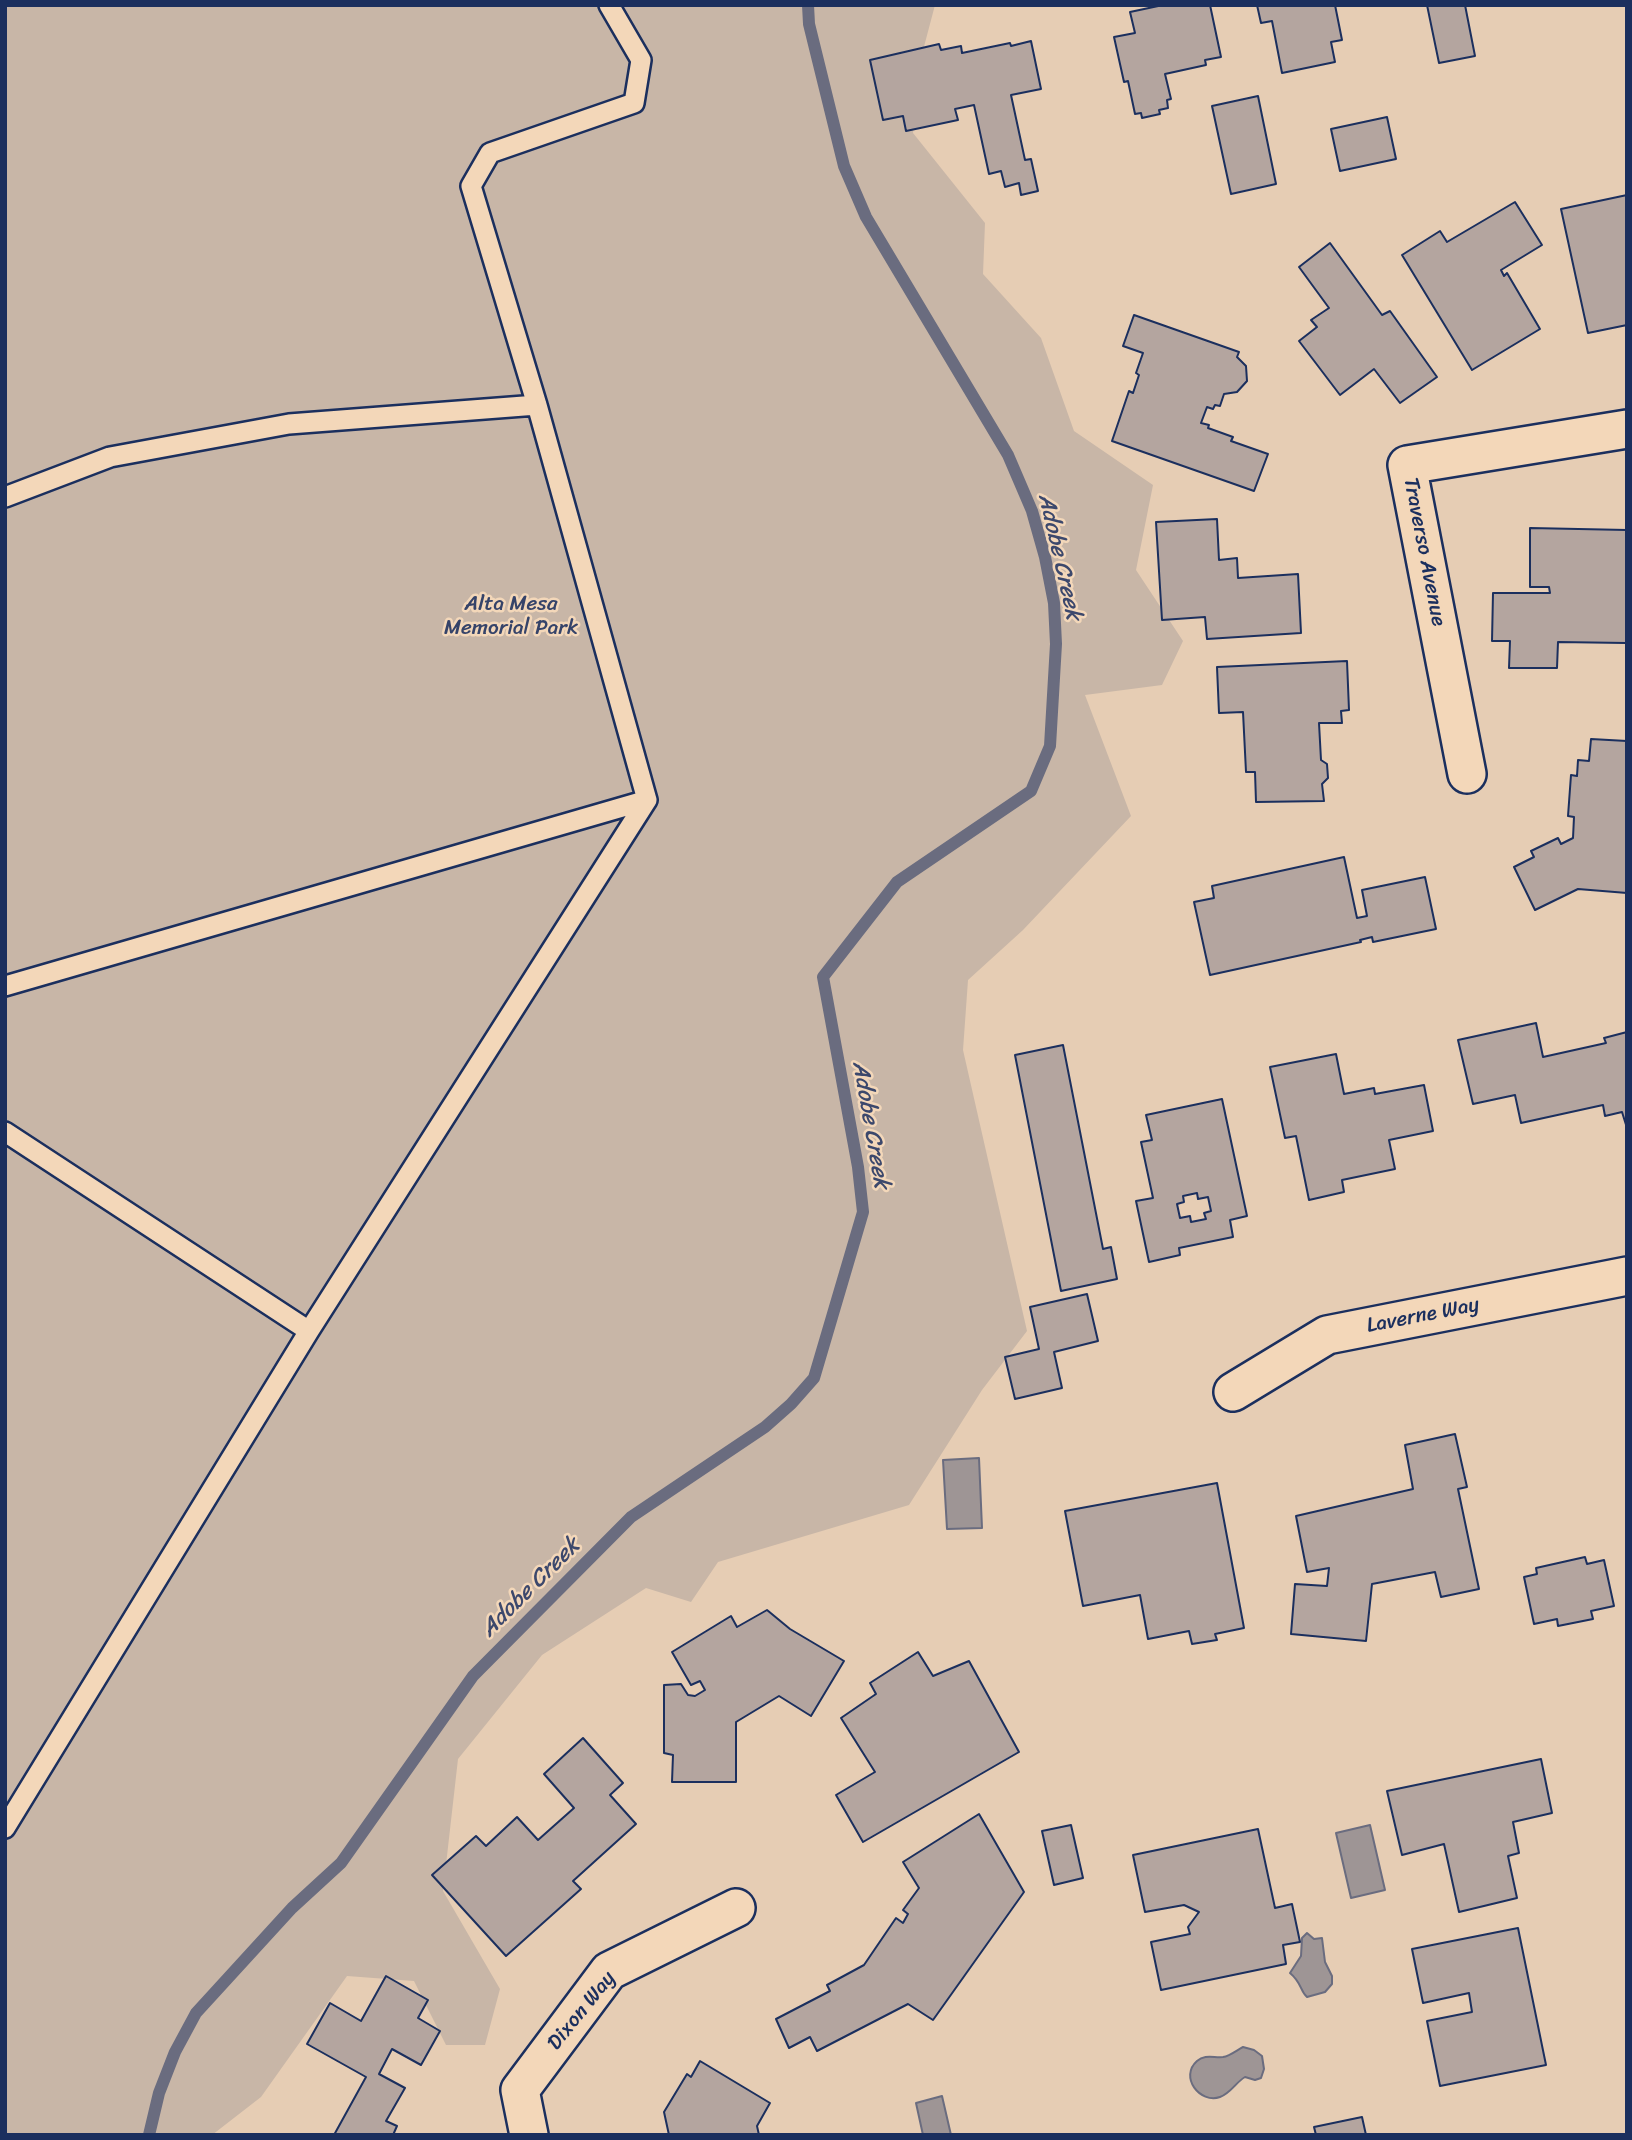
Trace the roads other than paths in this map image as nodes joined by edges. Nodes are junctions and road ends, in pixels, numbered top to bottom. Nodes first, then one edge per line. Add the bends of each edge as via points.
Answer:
1 (609, 5) edge
2 (537, 405) junction
3 (1627, 429) edge
4 (5, 497) edge
5 (1467, 774) dead end
6 (647, 800) junction
7 (5, 986) edge
8 (5, 1132) edge
9 (1627, 1276) edge
10 (309, 1331) junction
11 (1233, 1392) dead end
12 (5, 1828) edge
13 (736, 1908) dead end
14 (530, 2135) edge

1 - 2 lane via 641,60 634,103 490,153 471,186
2 - 4 lane via 289,424 110,457
2 - 6 lane
3 - 5 street, Traverso Avenue via 1407,465
6 - 7 lane
6 - 10 lane
8 - 10 lane
9 - 11 street, Laverne Way via 1327,1335
10 - 12 lane
13 - 14 street, Dixon Way via 609,1971 520,2090

